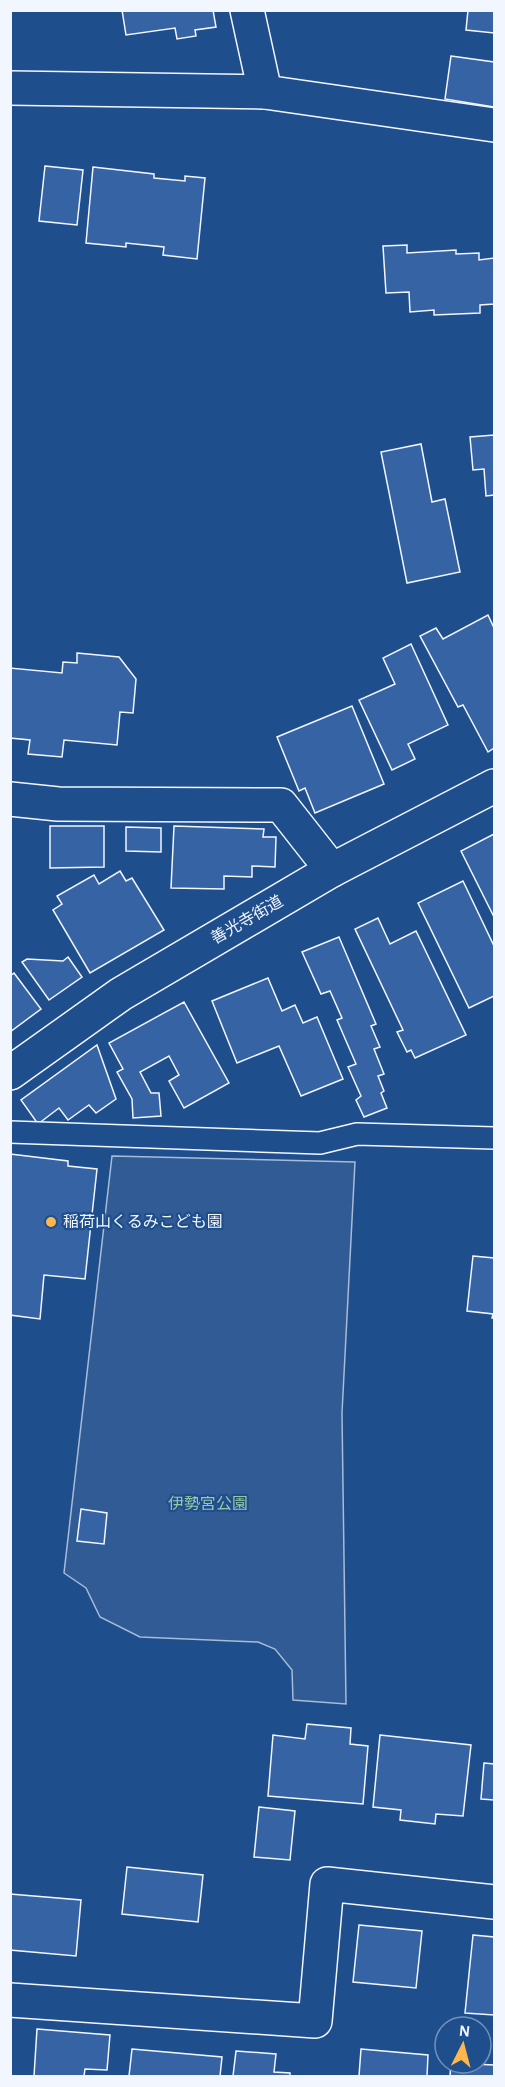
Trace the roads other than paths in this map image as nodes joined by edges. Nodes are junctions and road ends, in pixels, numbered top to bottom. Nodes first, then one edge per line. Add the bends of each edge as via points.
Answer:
1 (247, 10) edge
2 (10, 88) edge
3 (265, 92) junction
4 (495, 125) edge
5 (495, 786) edge
6 (10, 799) edge
7 (332, 870) junction
8 (10, 1073) edge
9 (10, 1132) edge
10 (495, 1138) edge
11 (495, 1902) edge
12 (10, 2000) edge

1 - 3 street
2 - 3 street
3 - 4 street
5 - 7 street, 善光寺街道
6 - 7 street via 58,804 281,805
7 - 8 street, 善光寺街道 via 121,994
9 - 10 lane via 320,1143 357,1134
11 - 12 street via 327,1884 315,2021

